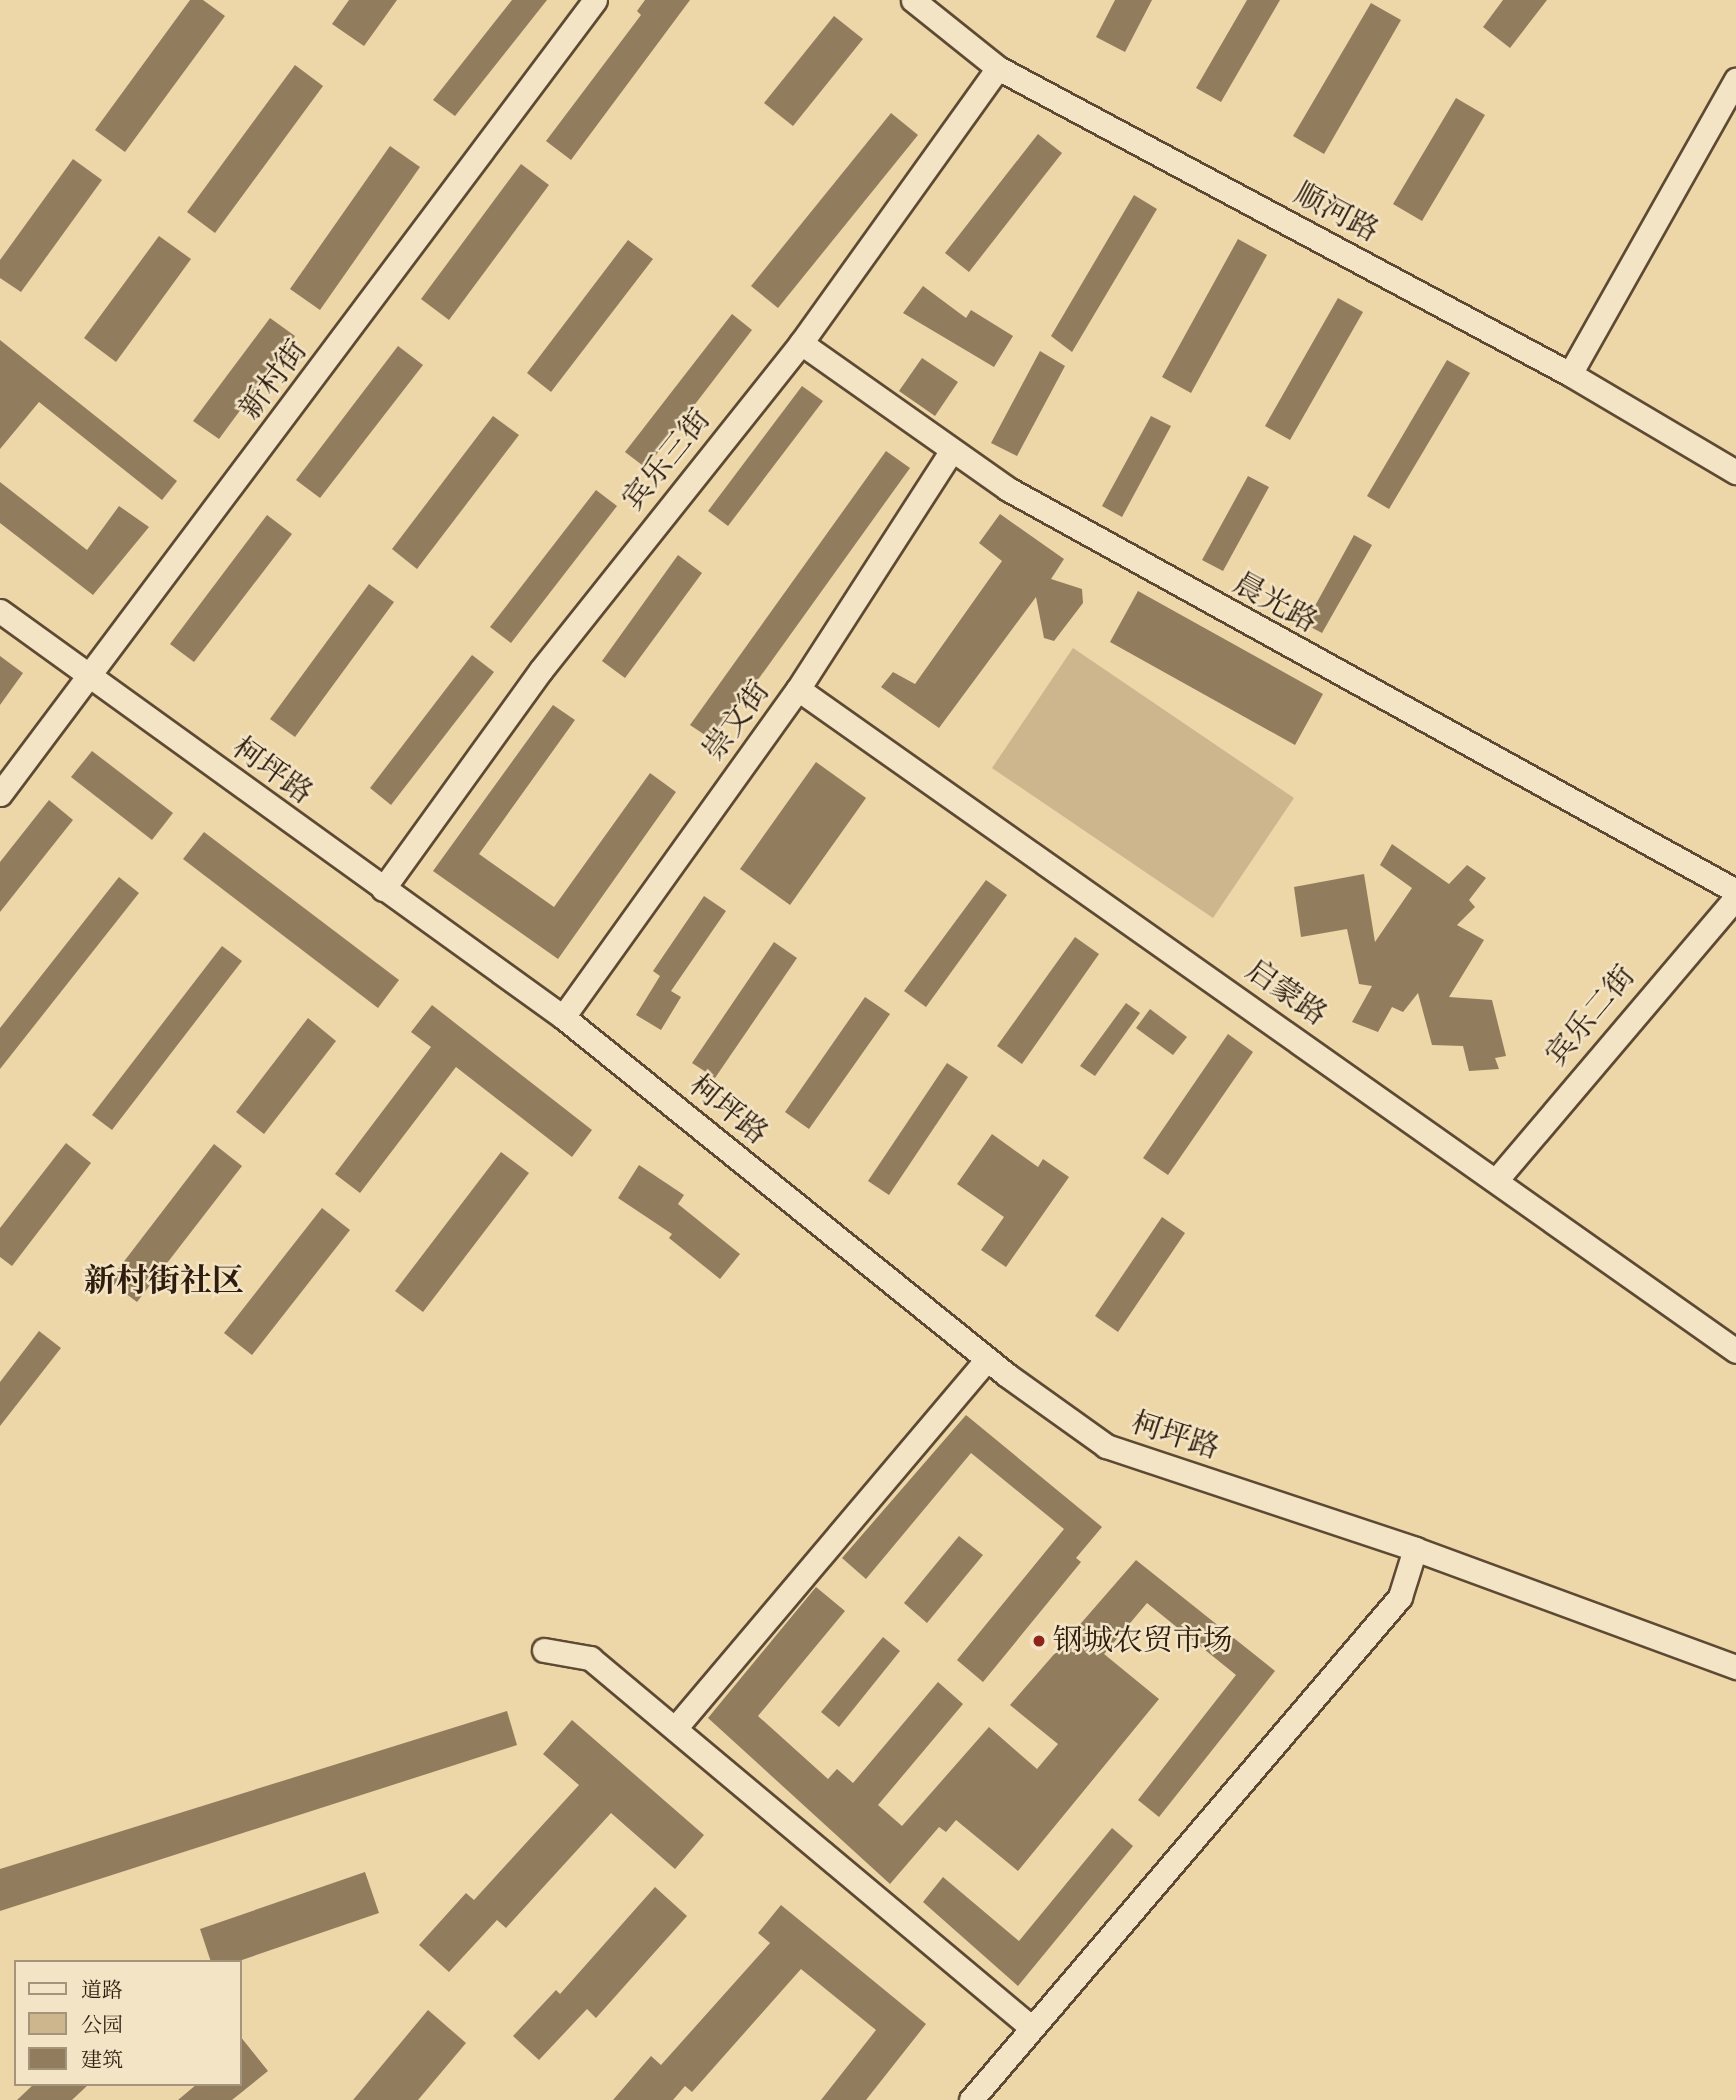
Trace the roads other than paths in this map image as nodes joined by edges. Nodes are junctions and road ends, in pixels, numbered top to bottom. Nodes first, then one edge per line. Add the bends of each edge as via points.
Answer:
1 (595, 0) edge
2 (913, 0) edge
3 (998, 68) junction
4 (1736, 79) edge
5 (801, 343) junction
6 (1570, 374) junction
7 (950, 453) junction
8 (1736, 472) edge
9 (0, 611) edge
10 (91, 679) junction
11 (798, 689) junction
12 (0, 794) edge
13 (383, 889) junction
14 (1736, 891) edge
15 (1736, 897) edge
16 (563, 1017) junction
17 (1498, 1178) junction
18 (1736, 1351) edge
19 (987, 1359) junction
20 (1415, 1549) junction
21 (544, 1650) dead end
22 (1736, 1667) edge
23 (677, 1726) junction
24 (1032, 2028) junction
25 (971, 2100) edge

1 - 10 street, 新村街
2 - 3 street, 顺河路
3 - 5 street, 宾乐三街
3 - 6 street, 顺河路
4 - 6 street
5 - 7 street, 晨光路
5 - 13 street, 宾乐三街 via 541,670
6 - 8 street, 顺河路
7 - 11 street, 崇文街
7 - 14 street, 晨光路
9 - 10 street, 柯坪路
10 - 12 street, 新村街
10 - 13 street, 柯坪路
11 - 16 street, 崇文街
11 - 17 street, 启蒙路
13 - 16 street, 柯坪路
15 - 17 street, 宾乐二街
16 - 19 street, 柯坪路
17 - 18 street, 启蒙路
19 - 20 street, 柯坪路 via 1106,1446
19 - 23 street
20 - 22 street, 柯坪路
20 - 24 street via 1400,1597
21 - 23 street via 590,1658
23 - 24 street
24 - 25 street

